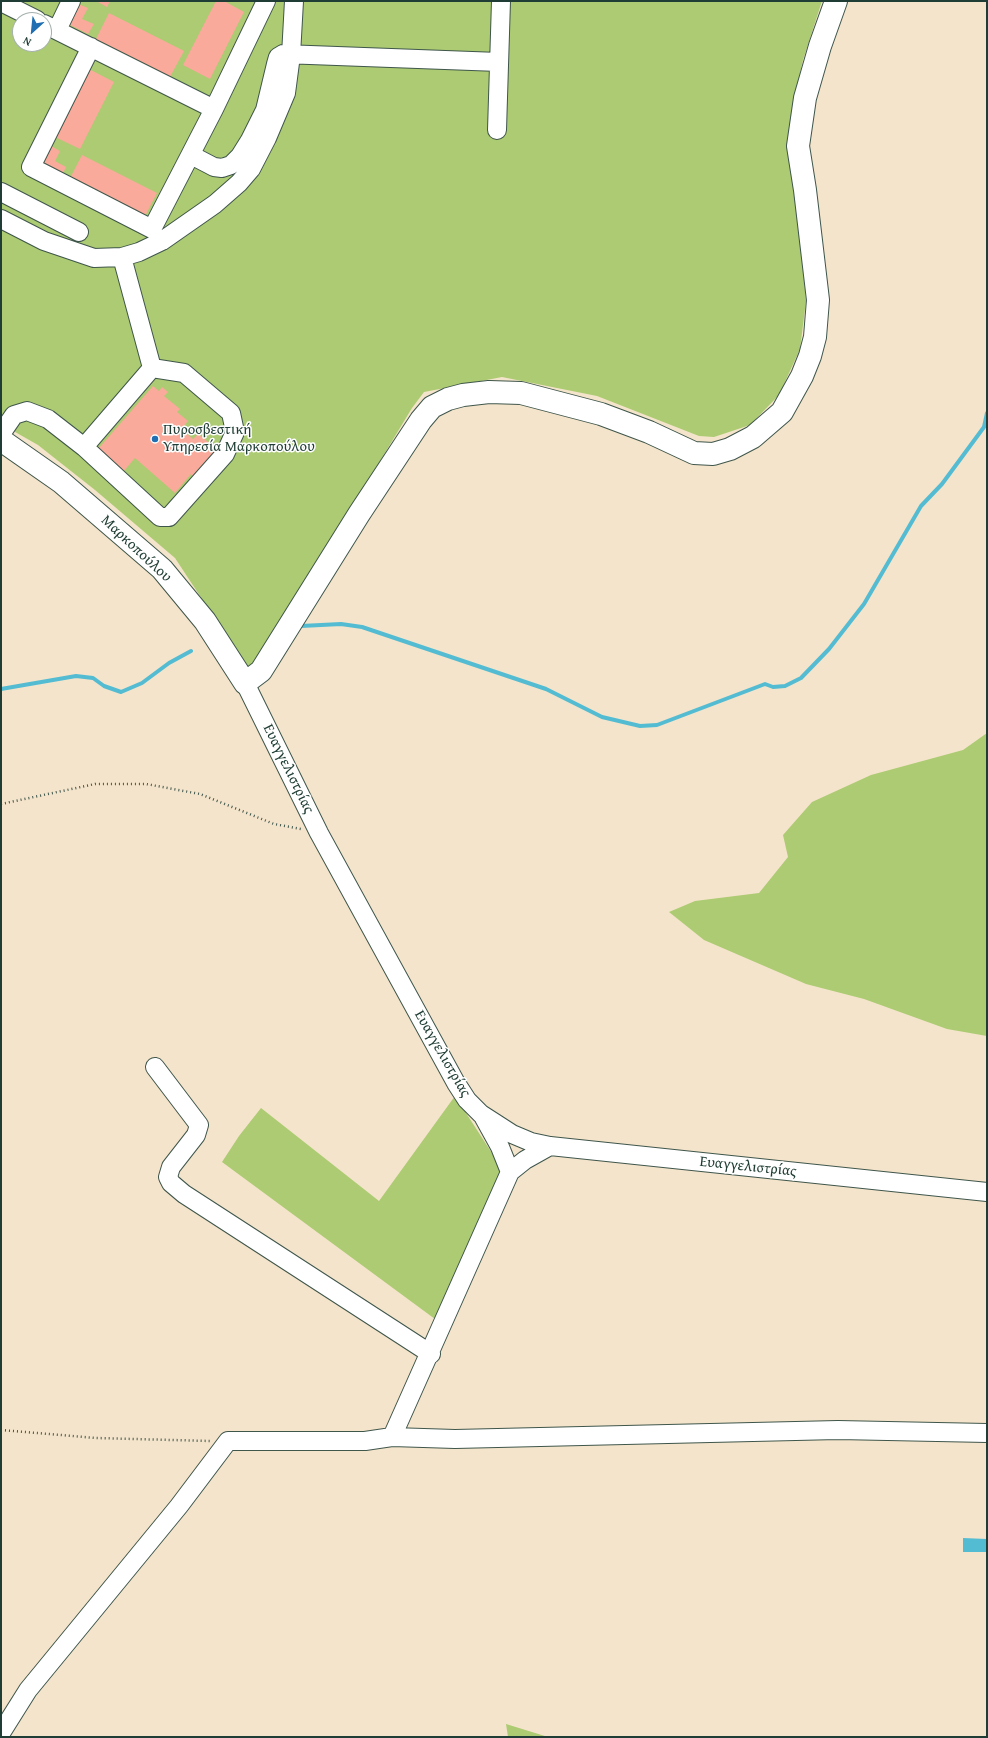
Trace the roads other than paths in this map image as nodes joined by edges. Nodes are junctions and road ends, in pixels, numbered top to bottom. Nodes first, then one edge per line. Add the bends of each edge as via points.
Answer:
1 (71, 1) edge
2 (266, 1) edge
3 (294, 1) edge
4 (501, 1) edge
5 (836, 1) edge
6 (1, 2) edge
7 (21, 12) edge
8 (52, 25) edge
9 (52, 28) edge
10 (91, 47) junction
11 (291, 55) junction
12 (499, 62) junction
13 (214, 109) junction
14 (497, 130) dead end
15 (191, 155) junction
16 (1, 192) edge
17 (1, 219) edge
18 (79, 232) dead end
19 (122, 257) junction
20 (152, 368) junction
21 (1, 434) edge
22 (1, 440) edge
23 (84, 447) junction
24 (245, 683) junction
25 (155, 1067) dead end
26 (482, 1114) junction
27 (550, 1146) junction
28 (510, 1172) junction
29 (987, 1192) edge
30 (431, 1354) junction
31 (987, 1433) edge
32 (392, 1437) junction
33 (1, 1733) edge

1 - 8 street
2 - 13 street
3 - 11 street
4 - 12 street
5 - 24 main road via 805,98 798,146 818,300 817,319 810,356 782,412 753,437 730,449 713,454 694,453 601,414 521,393 489,392 463,395 432,407 420,420 359,514 261,671
6 - 7 street
9 - 10 street
10 - 13 street
10 - 15 street via 31,167 152,229
11 - 12 street
11 - 15 street via 282,54 278,57 265,110 240,156 231,165 222,168 214,167
11 - 19 street via 286,93 251,169 214,204 168,237 139,252
12 - 14 street
13 - 15 street
16 - 18 street
17 - 19 street via 44,241 94,258
19 - 20 street
20 - 23 street
20 - 23 street via 184,373 231,413 236,432 225,454 169,518 160,517
21 - 23 street via 14,414 27,411 48,419
22 - 24 main road, Μαρκοπούλου via 61,482 162,569 205,621
24 - 26 street, Ευαγγελιστρίας via 319,833 456,1083 467,1100
25 - 30 street via 199,1125 196,1135 171,1167 168,1177 171,1183 184,1194
26 - 27 street, Ευαγγελιστρίας via 512,1134
26 - 28 street
27 - 28 street
27 - 29 street, Ευαγγελιστρίας
28 - 30 street
30 - 32 street
31 - 32 street via 838,1430 455,1439
32 - 33 street via 365,1441 228,1441 179,1506 28,1690

